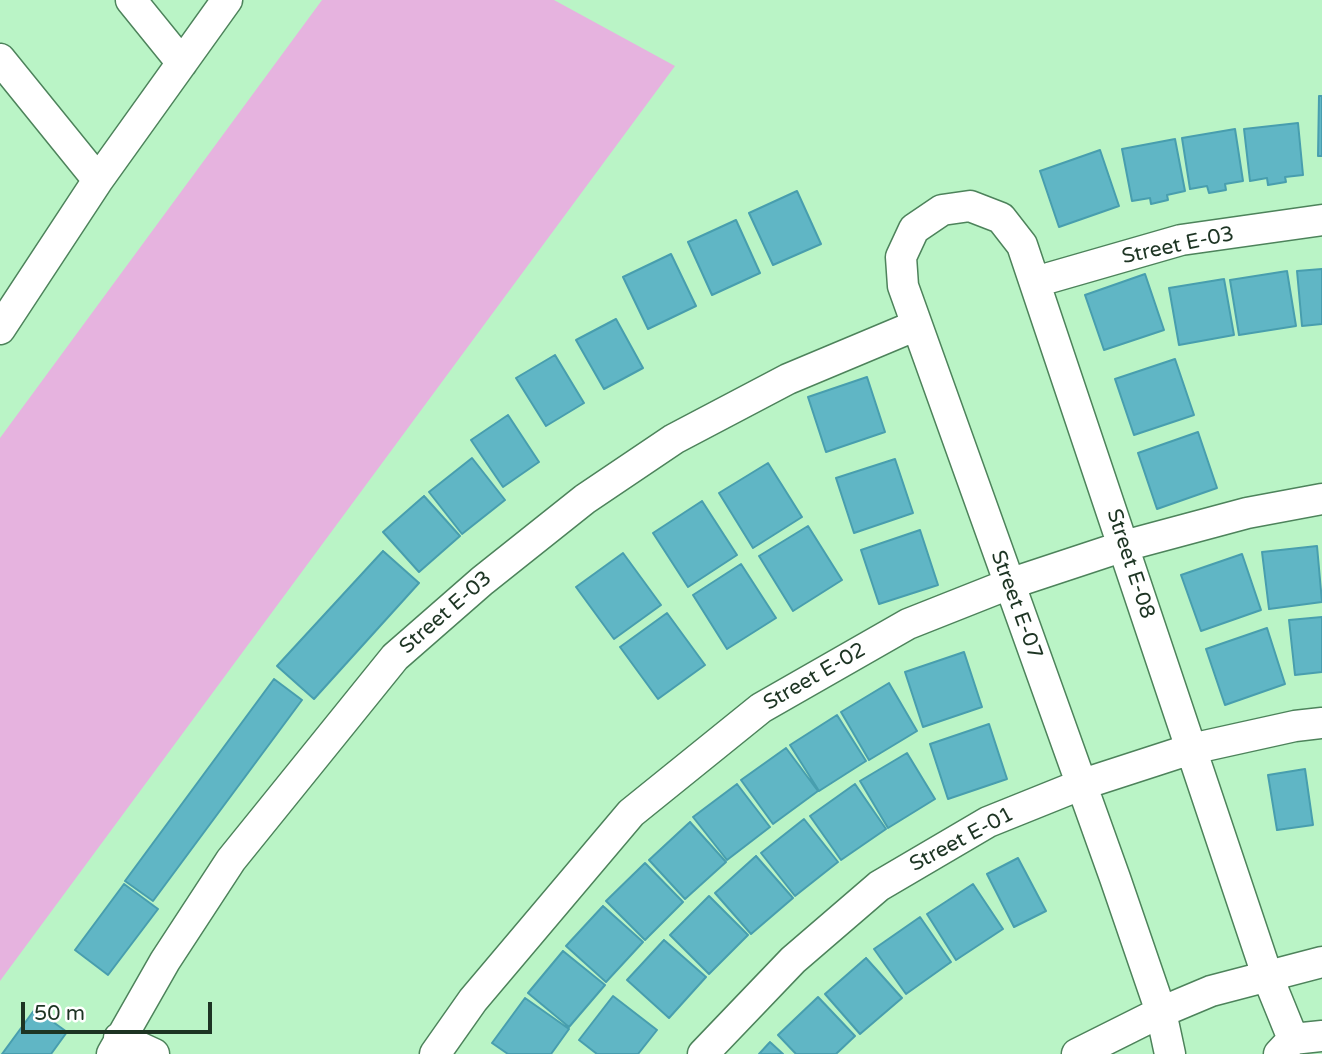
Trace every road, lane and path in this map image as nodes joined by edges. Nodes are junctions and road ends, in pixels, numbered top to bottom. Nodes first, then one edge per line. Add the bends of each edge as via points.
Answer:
1 (131, 0) edge
2 (227, 0) edge
3 (0, 59) edge
4 (182, 63) junction
5 (98, 180) junction
6 (942, 210) joint
7 (1322, 220) edge
8 (1035, 282) junction
9 (8, 293) edge
10 (917, 325) junction
11 (0, 329) edge
12 (1322, 499) edge
13 (1124, 546) junction
14 (1009, 584) junction
15 (1322, 723) edge
16 (1191, 749) junction
17 (1080, 785) junction
18 (1322, 962) edge
19 (1267, 975) junction
20 (1161, 1012) junction
21 (1322, 1036) edge
22 (116, 1046) edge
23 (1286, 1047) edge
24 (154, 1054) edge
25 (435, 1054) edge
26 (704, 1054) edge
27 (1077, 1054) edge
28 (1170, 1054) edge

1 - 4 street
2 - 4 street
3 - 5 street
4 - 5 street
5 - 9 street
6 - 8 street, Street E-08 via 970,206 1001,218 1022,245
6 - 10 street, Street E-07 via 914,229 901,257 903,286
7 - 8 street, Street E-03 via 1181,240
8 - 13 street, Street E-08
9 - 11 street
10 - 14 street, Street E-07
10 - 22 street, Street E-03 via 788,379 674,439 585,499 395,657 231,860
12 - 13 street, Street E-02 via 1247,513
13 - 14 street, Street E-02
13 - 16 street, Street E-08
14 - 17 street, Street E-07
14 - 25 street, Street E-02 via 908,624 761,708 631,813 473,1000
15 - 16 street, Street E-01
16 - 17 street, Street E-01
16 - 19 street, Street E-08
17 - 20 street, Street E-07
17 - 26 street, Street E-01 via 988,822 879,886 793,960
18 - 19 street
19 - 20 street
19 - 23 street, Street E-08
20 - 27 street
20 - 28 street, Street E-07
21 - 23 street
22 - 24 street

